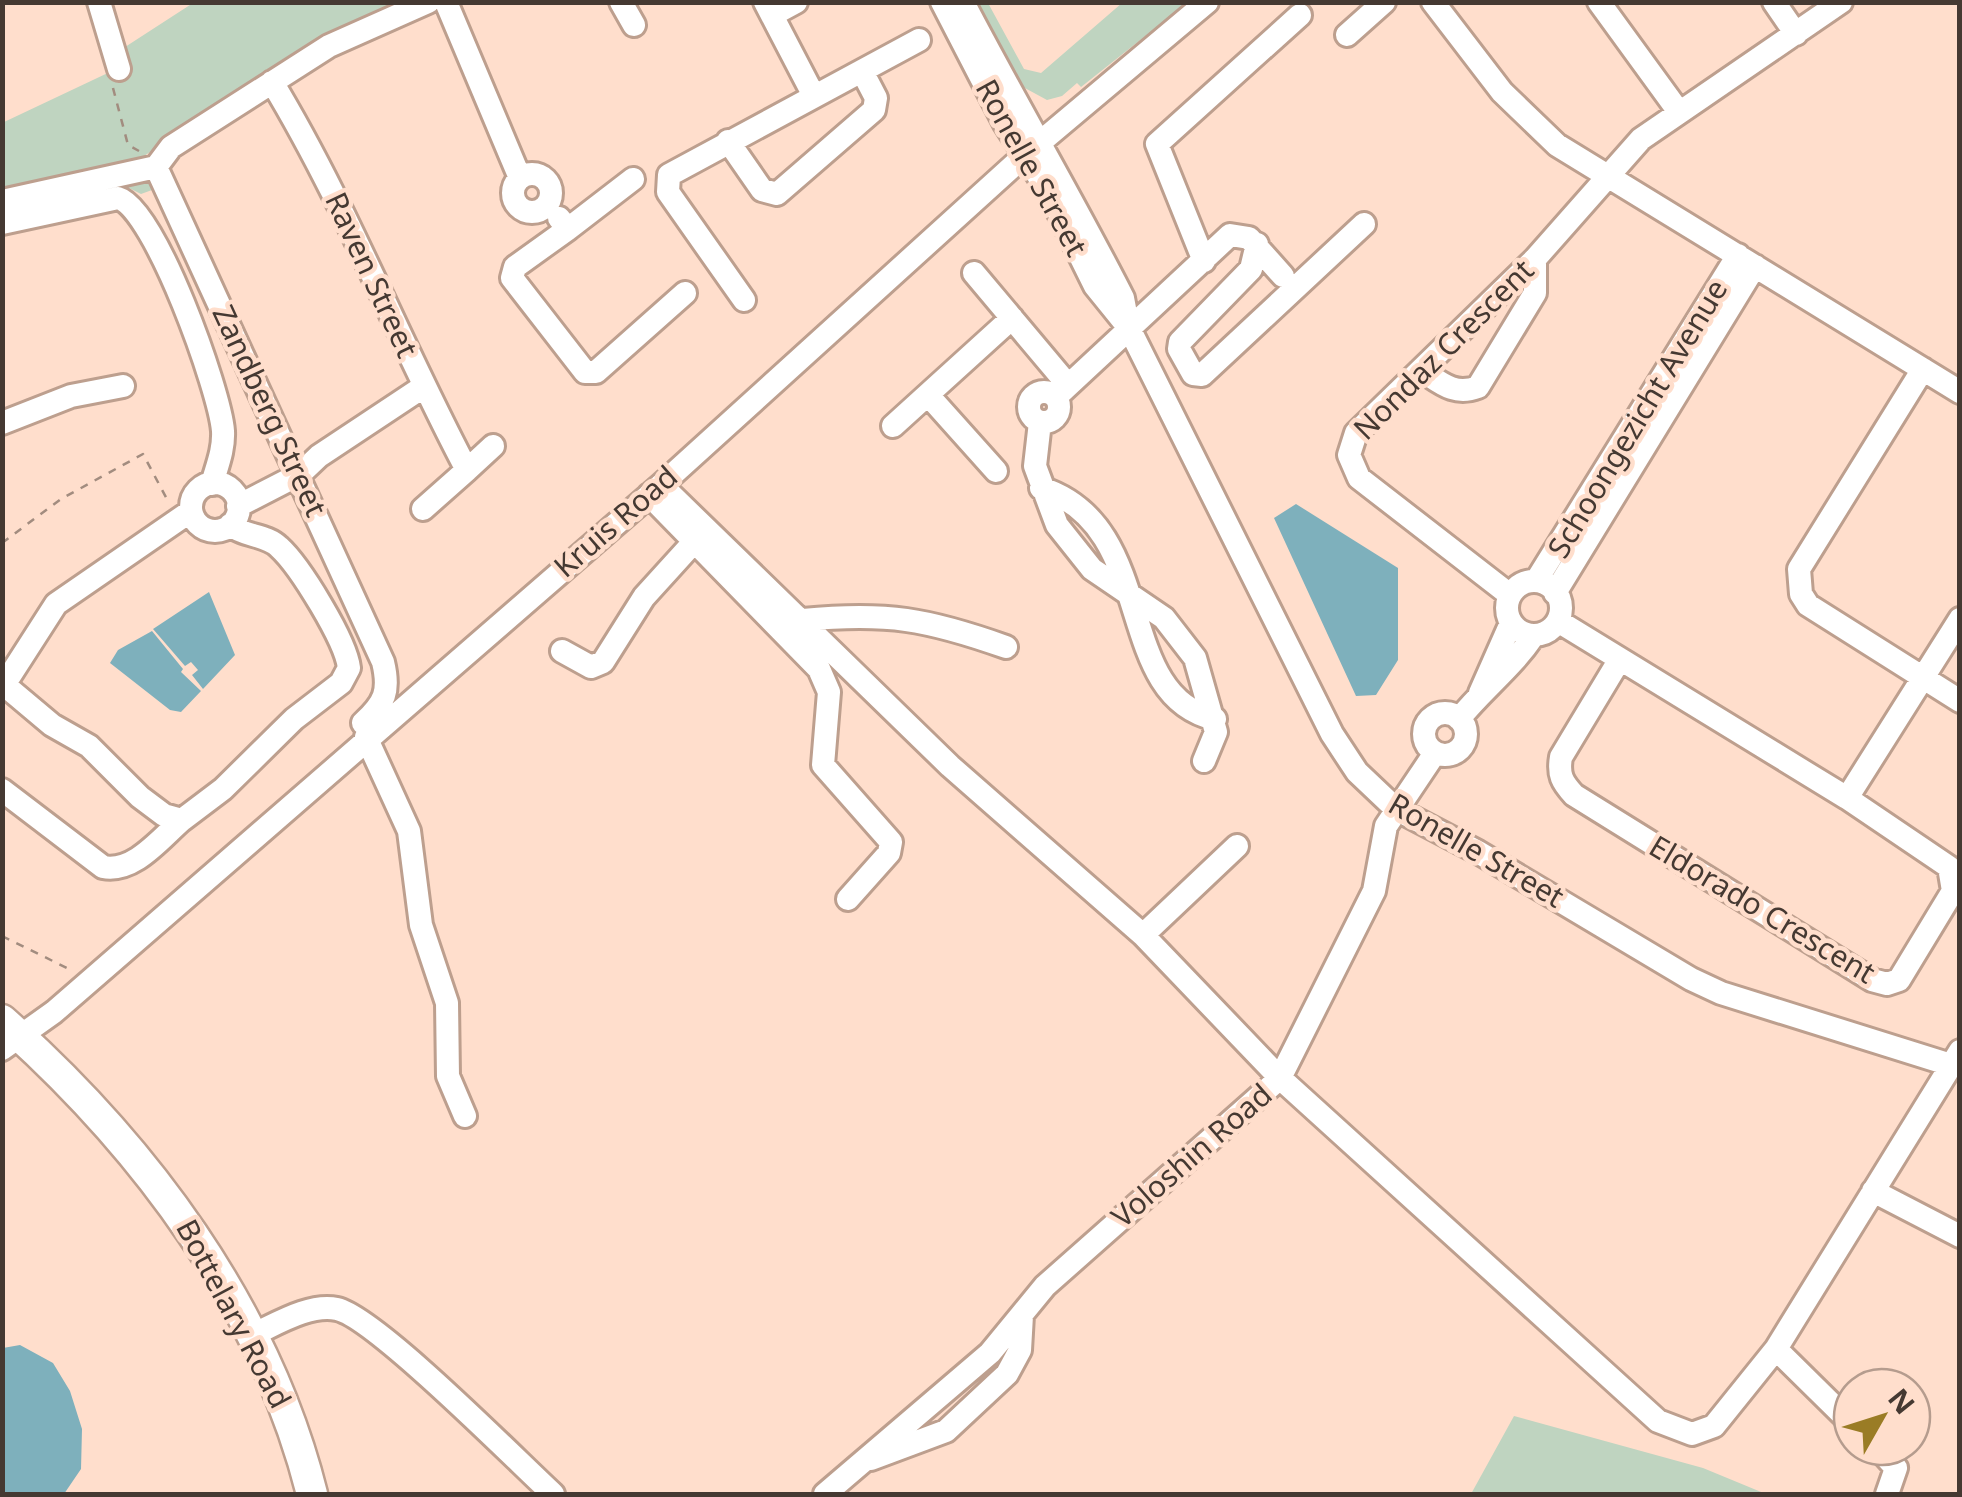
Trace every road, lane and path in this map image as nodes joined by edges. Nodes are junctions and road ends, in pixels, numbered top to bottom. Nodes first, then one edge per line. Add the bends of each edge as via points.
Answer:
1 (99, 2) edge
2 (428, 2) edge
3 (446, 2) edge
4 (622, 2) edge
5 (796, 2) edge
6 (942, 2) edge
7 (963, 2) edge
8 (1207, 2) edge
9 (1384, 2) edge
10 (1433, 2) edge
11 (1599, 2) edge
12 (1774, 2) edge
13 (1841, 2) edge
14 (769, 9) edge
15 (1300, 15) dead end
16 (634, 25) dead end
17 (1796, 34) junction
18 (1347, 35) dead end
19 (919, 40) dead end
20 (119, 68) joint
21 (862, 70) junction
22 (272, 82) junction
23 (814, 96) junction
24 (1679, 112) junction
25 (728, 141) junction
26 (1032, 148) junction
27 (157, 164) junction
28 (1610, 176) junction
29 (633, 178) dead end
30 (2, 201) edge
31 (2, 223) edge
32 (1364, 224) dead end
33 (568, 229) junction
34 (1258, 244) junction
35 (1535, 259) junction
36 (1204, 260) junction
37 (1746, 260) junction
38 (1251, 269) junction
39 (974, 273) dead end
40 (1290, 283) junction
41 (685, 294) dead end
42 (744, 300) dead end
43 (1012, 318) junction
44 (1129, 328) junction
45 (1421, 370) junction
46 (1923, 370) junction
47 (124, 386) dead end
48 (423, 387) junction
49 (1062, 391) junction
50 (1960, 392) edge
51 (928, 395) junction
52 (2, 423) edge
53 (893, 426) dead end
54 (492, 446) dead end
55 (297, 468) junction
56 (467, 470) junction
57 (996, 471) dead end
58 (1041, 488) junction
59 (655, 490) junction
60 (228, 502) junction
61 (423, 509) dead end
62 (184, 514) junction
63 (2, 543) edge
64 (693, 543) junction
65 (1546, 587) junction
66 (1132, 595) junction
67 (1510, 595) junction
68 (1960, 618) edge
69 (803, 620) junction
70 (1558, 621) junction
71 (1511, 623) junction
72 (1534, 636) junction
73 (1006, 647) dead end
74 (562, 650) dead end
75 (1620, 659) junction
76 (383, 662) junction
77 (1922, 678) junction
78 (430, 683) junction
79 (3, 685) edge
80 (1480, 692) junction
81 (1960, 701) edge
82 (1215, 719) junction
83 (366, 737) junction
84 (1204, 761) dead end
85 (2, 790) edge
86 (1846, 798) junction
87 (1396, 809) junction
88 (182, 820) junction
89 (251, 838) junction
90 (1237, 846) dead end
91 (848, 899) dead end
92 (2, 936) edge
93 (1143, 936) junction
94 (90, 980) junction
95 (9, 1035) edge
96 (1955, 1058) edge
97 (1280, 1078) junction
98 (465, 1116) dead end
99 (1873, 1191) junction
100 (1960, 1236) edge
101 (250, 1336) junction
102 (1776, 1348) junction
103 (1832, 1404) edge
104 (1895, 1467) edge
105 (312, 1494) edge
106 (554, 1494) edge
107 (825, 1494) edge
108 (1887, 1494) edge

1 - 20 street
2 - 22 street via 329,46
3 - 33 street via 520,178 513,189 518,207 530,212 548,204
4 - 16 street
5 - 14 street
6 - 26 street, Ronelle Street
7 - 26 street, Ronelle Street
8 - 26 street, Kruis Road
9 - 18 street
10 - 28 street, Schoongezicht Avenue via 1540,131
11 - 24 street
12 - 17 street
13 - 17 street
14 - 23 street
15 - 36 street via 1156,144
17 - 24 street
19 - 21 street
20 - 27 path via 112,95 128,145
21 - 23 street
21 - 25 street via 876,98 874,110 777,194 762,190
22 - 27 street via 171,147
22 - 48 street, Raven Street via 312,147
23 - 25 street
24 - 28 street via 1641,139
25 - 42 street via 671,172 666,184
26 - 44 street, Ronelle Street via 1094,286
26 - 59 street, Kruis Road
27 - 30 street
27 - 55 street, Zandberg Street
28 - 35 street, Nondaz Crescent
28 - 37 street, Schoongezicht Avenue
29 - 33 street
31 - 60 street via 118,198 145,220 216,398
32 - 40 street
33 - 41 street via 514,268 512,278 579,369 596,372
34 - 36 street via 1230,235
34 - 38 street
34 - 40 street
35 - 45 street, Nondaz Crescent
35 - 45 street via 1535,293 1478,386 1451,390
36 - 38 street
36 - 44 street
37 - 46 street, Schoongezicht Avenue
37 - 65 street, Schoongezicht Avenue
38 - 40 street
38 - 40 street via 1180,342 1196,375
39 - 43 street
43 - 49 street
43 - 51 street
44 - 49 street
44 - 87 street, Ronelle Street via 1332,734 1357,772
45 - 67 street, Nondaz Crescent via 1356,433 1348,455 1353,469
46 - 50 street, Schoongezicht Avenue
46 - 77 street via 1799,569 1798,582 1808,605
47 - 52 street via 70,396
48 - 55 street
48 - 56 street, Raven Street
49 - 58 street via 1058,416 1040,422 1035,466
51 - 53 street
51 - 57 street
54 - 56 street
55 - 60 street
55 - 76 street, Zandberg Street
56 - 61 street
58 - 66 street via 1074,549
58 - 66 street via 1069,499 1095,521
59 - 64 street
59 - 69 street
59 - 78 street, Kruis Road
60 - 62 street via 195,494
60 - 62 street via 210,530
60 - 88 street via 246,536 273,542 285,554 336,634 348,668 341,683
62 - 63 path via 143,454 61,499
62 - 79 street via 47,613
64 - 74 street via 644,597 599,665
64 - 91 street via 827,684 826,774 891,842 889,853
65 - 67 street via 1518,586
65 - 70 street via 1560,604
66 - 82 street via 1164,618 1188,648
66 - 82 street via 1161,678 1186,709
67 - 71 street
68 - 77 street
69 - 73 street via 897,616
69 - 93 street via 950,766
70 - 72 street
70 - 75 street, Eldorado Crescent
71 - 72 street
71 - 80 street
72 - 80 street via 1505,676
75 - 86 street, Eldorado Crescent
75 - 86 street, Eldorado Crescent via 1561,757 1564,784 1789,929 1888,984 1925,942 1954,891 1954,878 1938,858
76 - 78 street via 408,679
76 - 89 street via 388,688 380,707 302,779
77 - 81 street
77 - 86 street
78 - 83 street, Kruis Road
79 - 88 street via 89,746 140,797
80 - 87 street via 1459,719 1466,734 1461,747 1435,753
82 - 84 street via 1214,743
83 - 89 street, Kruis Road
83 - 98 street via 410,831 421,925 447,1003 448,1076
85 - 88 street via 112,869 127,866
87 - 96 street, Ronelle Street via 1721,993
87 - 97 street, Voloshin Road via 1381,840 1370,899
89 - 94 street, Kruis Road
90 - 93 street
92 - 94 path
93 - 97 street
94 - 95 street, Kruis Road
95 - 101 main road, Bottelary Road via 94,1106 175,1204
96 - 99 street
97 - 102 street via 1658,1421 1692,1434 1714,1426
97 - 107 street, Voloshin Road via 1044,1286 990,1352
99 - 100 street
99 - 102 street
101 - 105 main road, Bottelary Road
101 - 106 street via 314,1309 346,1312
102 - 103 street
104 - 108 street

